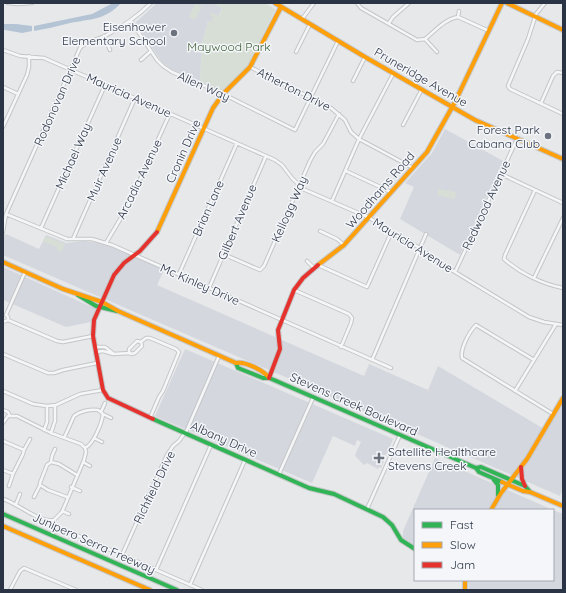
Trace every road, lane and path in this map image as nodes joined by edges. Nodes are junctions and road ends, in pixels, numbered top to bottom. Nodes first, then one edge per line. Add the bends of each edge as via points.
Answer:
1 (8, 3) edge
2 (32, 3) edge
3 (151, 3) edge
4 (275, 3) edge
5 (314, 3) edge
6 (357, 3) edge
7 (409, 3) edge
8 (502, 3) edge
9 (507, 3) edge
10 (545, 3) edge
11 (281, 7) junction
12 (459, 11) dead end
13 (458, 17) junction
14 (536, 17) junction
15 (302, 19) junction
16 (131, 21) junction
17 (389, 23) junction
18 (310, 24) junction
19 (563, 30) edge
20 (489, 31) junction
21 (104, 36) junction
22 (425, 39) junction
23 (338, 41) junction
24 (3, 50) edge
25 (110, 50) dead end
26 (151, 51) junction
27 (296, 52) dead end
28 (437, 52) dead end
29 (29, 56) junction
30 (365, 57) junction
31 (141, 60) dead end
32 (250, 67) junction
33 (70, 69) junction
34 (394, 73) junction
35 (563, 73) edge
36 (354, 81) dead end
37 (105, 84) junction
38 (3, 87) edge
39 (422, 89) junction
40 (18, 94) junction
41 (223, 94) junction
42 (311, 97) junction
43 (135, 98) junction
44 (541, 103) junction
45 (452, 106) junction
46 (170, 113) junction
47 (339, 114) junction
48 (563, 114) edge
49 (403, 125) dead end
50 (3, 127) edge
51 (204, 128) junction
52 (517, 138) junction
53 (359, 140) junction
54 (237, 143) junction
55 (266, 156) junction
56 (563, 159) edge
57 (413, 168) junction
58 (346, 171) junction
59 (501, 174) junction
60 (299, 185) junction
61 (535, 190) junction
62 (392, 192) junction
63 (332, 201) junction
64 (563, 203) edge
65 (6, 214) junction
66 (370, 218) junction
67 (563, 218) edge
68 (41, 228) junction
69 (320, 231) dead end
70 (3, 232) edge
71 (391, 233) junction
72 (426, 234) dead end
73 (73, 240) junction
74 (106, 243) junction
75 (344, 246) junction
76 (420, 249) junction
77 (224, 254) junction
78 (135, 255) junction
79 (307, 261) dead end
80 (3, 262) edge
81 (316, 267) junction
82 (25, 272) junction
83 (455, 272) junction
84 (179, 274) junction
85 (534, 278) junction
86 (209, 288) junction
87 (563, 288) edge
88 (294, 290) junction
89 (73, 292) junction
90 (102, 301) junction
91 (99, 307) junction
92 (118, 312) junction
93 (4, 315) edge
94 (8, 320) junction
95 (281, 321) junction
96 (3, 322) edge
97 (556, 324) junction
98 (563, 325) edge
99 (93, 336) junction
100 (141, 342) junction
101 (341, 346) junction
102 (95, 350) junction
103 (108, 351) junction
104 (130, 353) junction
105 (3, 354) edge
106 (220, 356) junction
107 (372, 360) junction
108 (534, 360) junction
109 (97, 363) junction
110 (391, 368) dead end
111 (269, 378) junction
112 (103, 390) junction
113 (515, 391) junction
114 (4, 393) edge
115 (314, 398) junction
116 (563, 398) edge
117 (105, 403) dead end
118 (47, 406) junction
119 (54, 406) junction
120 (3, 410) edge
121 (102, 413) junction
122 (553, 414) junction
123 (10, 416) junction
124 (111, 418) dead end
125 (150, 418) junction
126 (3, 423) edge
127 (44, 430) junction
128 (51, 433) junction
129 (184, 433) junction
130 (400, 435) junction
131 (64, 438) junction
132 (94, 438) junction
133 (30, 439) dead end
134 (3, 441) edge
135 (102, 442) dead end
136 (211, 445) junction
137 (85, 448) junction
138 (55, 449) dead end
139 (24, 450) junction
140 (245, 460) junction
141 (51, 462) junction
142 (83, 462) junction
143 (90, 466) dead end
144 (521, 467) junction
145 (476, 468) junction
146 (3, 470) edge
147 (13, 474) junction
148 (77, 474) junction
149 (279, 474) junction
150 (491, 478) junction
151 (511, 480) junction
152 (507, 484) junction
153 (40, 485) junction
154 (9, 486) dead end
155 (525, 486) junction
156 (72, 487) junction
157 (80, 490) dead end
158 (530, 492) junction
159 (20, 494) dead end
160 (498, 495) junction
161 (34, 497) dead end
162 (67, 497) junction
163 (3, 499) edge
164 (16, 504) junction
165 (563, 506) edge
166 (367, 509) junction
167 (491, 509) edge
168 (62, 511) junction
169 (3, 514) edge
170 (69, 514) dead end
171 (3, 526) edge
172 (64, 530) dead end
173 (414, 548) edge
174 (122, 555) junction
175 (156, 570) junction
176 (190, 585) junction
177 (10, 590) edge
178 (76, 590) edge
179 (150, 590) edge
180 (177, 590) edge
181 (202, 590) edge

1 - 2 street
3 - 16 street, Rodonovan Drive
4 - 11 main road, Pruneridge Avenue
5 - 15 street
6 - 17 street via 361,8
7 - 17 street
8 - 20 main road, Woodhams Road
9 - 14 main road
10 - 14 street
11 - 15 main road, Pruneridge Avenue
11 - 32 main road, Cronin Drive
12 - 13 street
13 - 20 street
13 - 22 street via 446,20
14 - 19 main road
14 - 44 street via 508,86
15 - 18 main road, Pruneridge Avenue
16 - 21 street, Rodonovan Drive
16 - 26 street, Allen Way
17 - 22 street via 417,40
18 - 23 main road, Pruneridge Avenue
18 - 27 street
20 - 45 main road, Woodhams Road
21 - 25 street
21 - 33 street, Rodonovan Drive via 83,45
22 - 28 street
23 - 30 main road, Pruneridge Avenue
23 - 42 street
24 - 29 street, Mauricia Avenue via 20,56
26 - 31 street
26 - 41 street, Allen Way via 163,66 172,72
29 - 33 street, Mauricia Avenue via 44,58
29 - 40 street via 26,75
30 - 34 main road, Pruneridge Avenue
30 - 36 street
32 - 41 main road, Cronin Drive
32 - 42 street, Atherton Drive
33 - 37 street, Mauricia Avenue
33 - 65 street, Rodonovan Drive
34 - 39 main road, Pruneridge Avenue
34 - 53 street
35 - 44 street via 557,72 553,76
37 - 43 street, Mauricia Avenue
37 - 68 street, Michael Way
38 - 40 street
39 - 45 main road, Pruneridge Avenue
39 - 49 street
40 - 50 street
41 - 42 street, Allen Way via 294,130
41 - 51 main road, Cronin Drive
42 - 47 street, Atherton Drive
43 - 46 street, Mauricia Avenue
43 - 73 street, Muir Avenue
44 - 48 street
45 - 52 main road, Pruneridge Avenue via 475,120
45 - 57 main road, Woodhams Road via 430,147
46 - 51 street, Mauricia Avenue
46 - 74 street, Arcadia Avenue via 125,213
47 - 53 street, Atherton Drive
47 - 60 street, Kellogg Way via 323,144 315,152
51 - 54 street, Mauricia Avenue
51 - 78 main road, Cronin Drive via 158,231
52 - 56 main road, Pruneridge Avenue
52 - 59 street, Redwood Avenue
53 - 57 street, Atherton Drive
53 - 58 street
54 - 55 street, Mauricia Avenue
54 - 84 street, Brian Lane
55 - 60 street, Mauricia Avenue via 282,165
55 - 77 street, Gilbert Avenue
57 - 62 main road, Woodhams Road
58 - 62 street
58 - 63 street
59 - 61 street
59 - 83 street, Redwood Avenue
60 - 63 street, Mauricia Avenue
60 - 77 street, Kellogg Way via 260,270
61 - 64 street
61 - 85 street via 504,254 504,259
62 - 66 main road, Woodhams Road
63 - 66 street, Mauricia Avenue
65 - 68 street, Mc Kinley Drive
65 - 70 street, Rodonovan Drive
66 - 71 street, Mauricia Avenue
66 - 75 main road, Woodhams Road
67 - 85 street
68 - 73 street, Mc Kinley Drive
69 - 75 street via 337,239
71 - 76 street, Mauricia Avenue
71 - 81 street via 367,287
72 - 76 street
73 - 74 street, Mc Kinley Drive via 92,239
74 - 78 street, Mc Kinley Drive
75 - 81 main road, Woodhams Road
76 - 83 street, Mauricia Avenue
76 - 107 street
77 - 86 street, Gilbert Avenue
78 - 84 street, Mc Kinley Drive
78 - 90 main road, Cronin Drive via 114,275
79 - 81 street
80 - 82 main road, Stevens Creek Boulevard
81 - 88 main road, Woodhams Road
82 - 89 main road, Stevens Creek Boulevard
82 - 93 street
83 - 97 street, Mauricia Avenue via 529,317
84 - 86 street, Mc Kinley Drive
85 - 87 street
86 - 95 street, Mc Kinley Drive
88 - 95 main road, Woodhams Road
88 - 101 street via 349,314 352,318 351,323
89 - 90 main road, Stevens Creek Boulevard
89 - 91 main road, Stevens Creek Boulevard
90 - 91 main road
90 - 92 main road, Stevens Creek Boulevard
91 - 92 main road, Stevens Creek Boulevard
91 - 99 main road via 93,325
92 - 106 main road, Stevens Creek Boulevard
93 - 94 street
94 - 96 street
94 - 99 street via 57,341
95 - 101 street, Mc Kinley Drive
95 - 111 main road, Woodhams Road via 278,330 280,349
97 - 98 street, Mauricia Avenue
97 - 108 street
99 - 102 main road
100 - 104 street via 136,342 129,349
100 - 104 street via 142,346 134,354
100 - 125 street via 150,338 178,352
101 - 107 street, Mc Kinley Drive
102 - 103 street
102 - 103 street via 101,346
102 - 109 main road
103 - 104 street via 114,354
105 - 109 street via 48,373
106 - 111 main road, Stevens Creek Boulevard via 236,363 238,368
106 - 129 street, Richfield Drive
107 - 110 street, Mc Kinley Drive
108 - 113 street
108 - 113 street via 476,325 473,329 461,353 462,358
109 - 112 main road
111 - 115 main road, Stevens Creek Boulevard
112 - 119 street via 80,394
112 - 125 main road, Albany Drive via 112,401
113 - 122 street
114 - 118 street via 33,404
115 - 130 main road, Stevens Creek Boulevard
115 - 149 street
116 - 122 main road
117 - 121 street
118 - 119 street
118 - 127 street
119 - 128 street via 55,421
120 - 123 street
121 - 124 street
121 - 131 street via 95,409 77,414
121 - 132 street via 102,420
122 - 144 main road
123 - 126 street
123 - 127 street via 17,416
125 - 129 main road, Albany Drive
127 - 128 street
128 - 131 street
129 - 136 main road, Albany Drive
129 - 174 street, Richfield Drive via 168,454
130 - 145 main road, Stevens Creek Boulevard
130 - 166 street
131 - 137 street
132 - 135 street
132 - 137 street via 90,446
133 - 139 street
134 - 139 street
136 - 140 main road, Albany Drive
136 - 175 street
137 - 142 street
138 - 141 street
139 - 147 street
140 - 149 main road, Albany Drive
140 - 176 street
141 - 148 street
141 - 153 street via 47,465
142 - 143 street
142 - 148 street
144 - 151 main road
144 - 155 main road
145 - 150 main road, Stevens Creek Boulevard
145 - 151 main road, Stevens Creek Boulevard via 481,467
146 - 147 street
147 - 154 street
148 - 156 street
149 - 166 main road, Albany Drive
150 - 152 main road, Stevens Creek Boulevard
150 - 160 main road via 498,485
151 - 152 main road
151 - 155 main road, Stevens Creek Boulevard
152 - 158 main road, Stevens Creek Boulevard
152 - 160 main road
153 - 161 street
153 - 162 street
155 - 158 main road, Stevens Creek Boulevard
156 - 157 street
156 - 162 street
158 - 165 main road, Stevens Creek Boulevard
159 - 164 street
160 - 167 main road
162 - 168 street
163 - 164 street
164 - 168 street via 45,520 54,520
166 - 173 main road, Albany Drive via 387,520 401,539
168 - 170 street
169 - 180 main road, Junipero Serra Freeway
171 - 179 main road, Junipero Serra Freeway
172 - 174 street
174 - 175 street
175 - 176 street
176 - 181 street
177 - 178 street via 24,568

